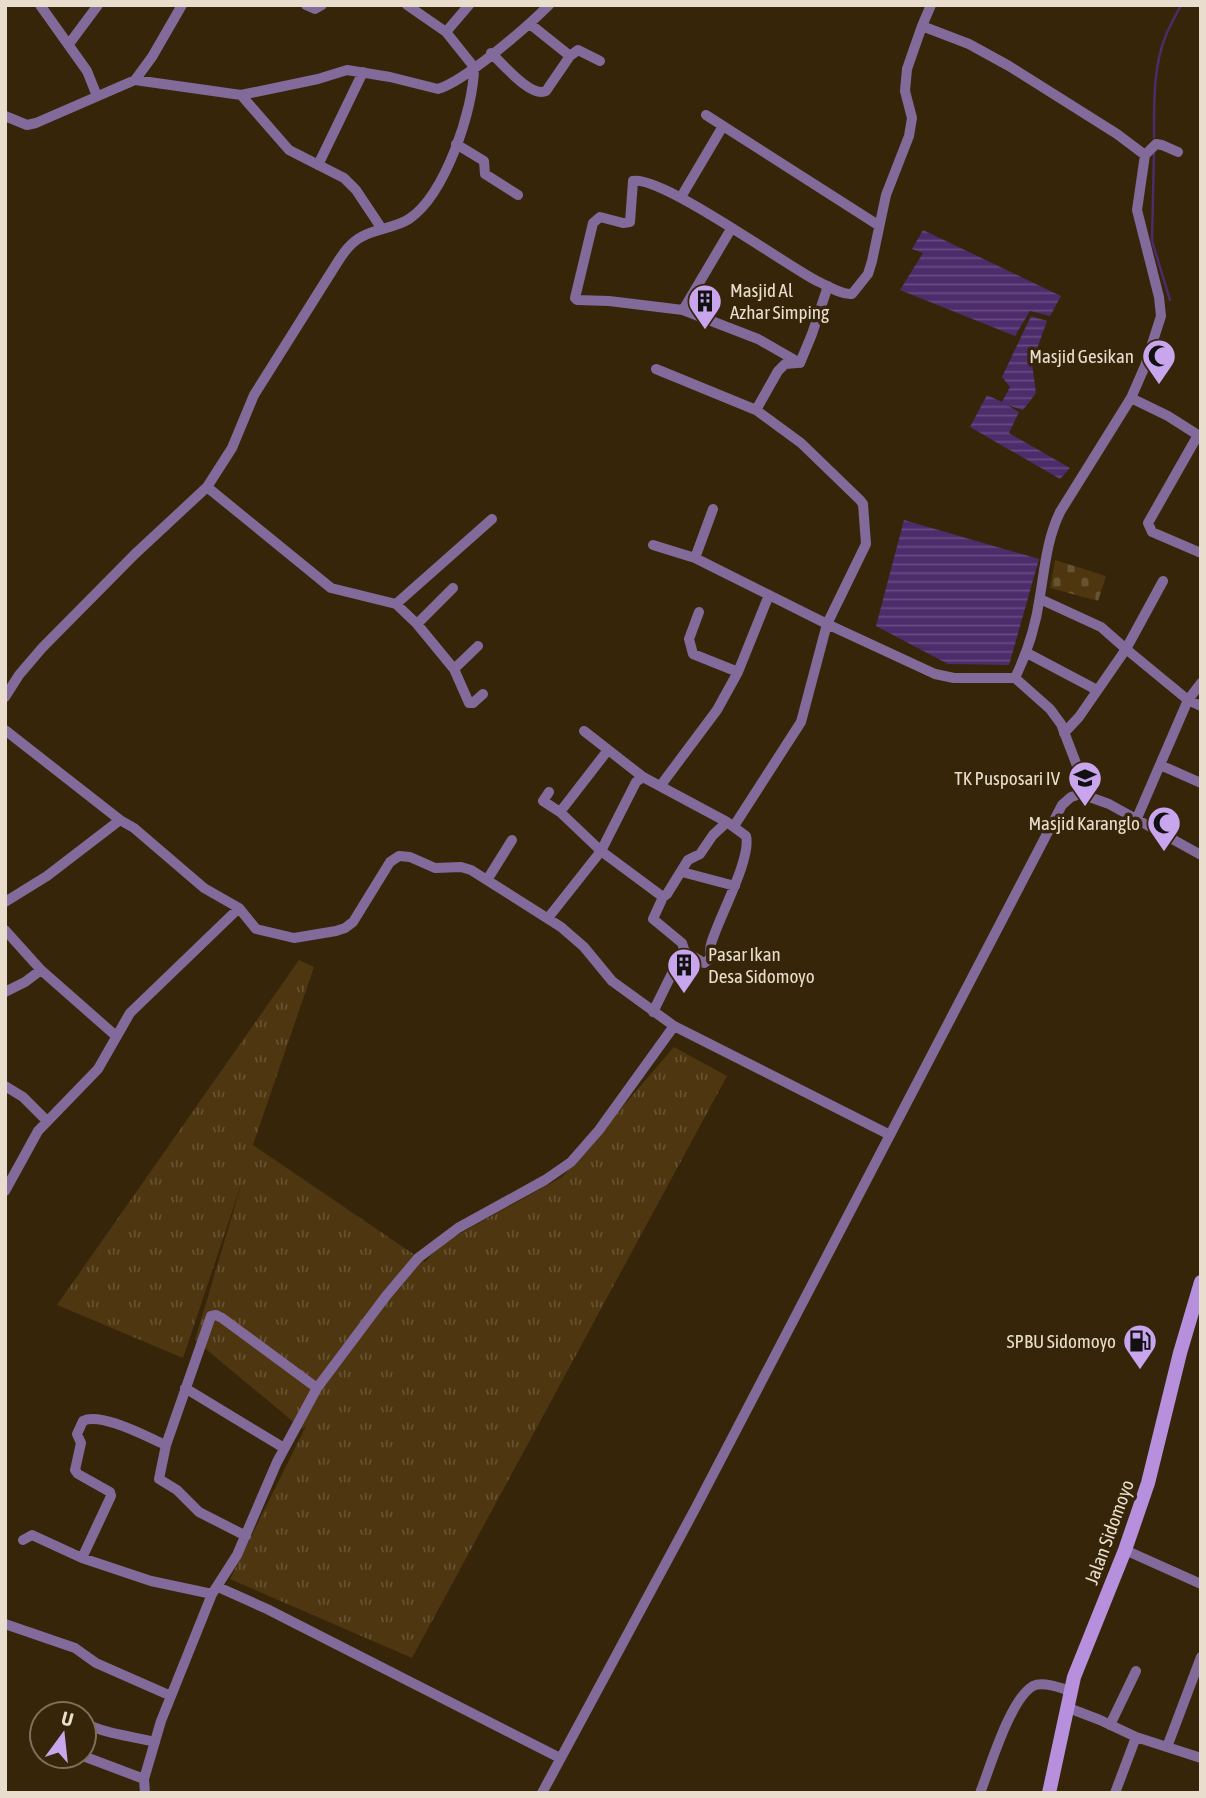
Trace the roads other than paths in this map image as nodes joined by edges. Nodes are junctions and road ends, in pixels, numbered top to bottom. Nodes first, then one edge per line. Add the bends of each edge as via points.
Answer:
1 (40, 5) edge
2 (98, 5) edge
3 (182, 5) edge
4 (306, 5) edge
5 (322, 5) edge
6 (407, 5) edge
7 (469, 5) edge
8 (549, 5) edge
9 (931, 5) edge
10 (530, 24) junction
11 (922, 26) junction
12 (446, 32) junction
13 (69, 44) junction
14 (491, 53) junction
15 (570, 56) junction
16 (600, 61) dead end
17 (471, 62) junction
18 (363, 72) junction
19 (135, 80) junction
20 (241, 94) junction
21 (97, 96) junction
22 (706, 115) dead end
23 (5, 116) edge
24 (723, 126) junction
25 (456, 144) junction
26 (1178, 152) dead end
27 (1145, 155) junction
28 (318, 165) junction
29 (518, 195) dead end
30 (681, 197) junction
31 (878, 225) junction
32 (382, 229) junction
33 (731, 229) junction
34 (828, 286) junction
35 (683, 310) junction
36 (800, 363) junction
37 (656, 369) dead end
38 (1130, 398) junction
39 (756, 410) junction
40 (1199, 436) edge
41 (207, 486) junction
42 (713, 509) dead end
43 (492, 519) dead end
44 (653, 545) dead end
45 (1201, 553) edge
46 (695, 558) junction
47 (1163, 581) dead end
48 (453, 588) dead end
49 (769, 595) junction
50 (1040, 599) junction
51 (396, 604) junction
52 (699, 612) dead end
53 (416, 624) junction
54 (827, 624) junction
55 (478, 646) dead end
56 (1126, 649) junction
57 (1027, 653) junction
58 (454, 669) junction
59 (738, 672) junction
60 (1015, 678) junction
61 (1201, 683) edge
62 (1097, 690) junction
63 (483, 694) dead end
64 (5, 697) edge
65 (1188, 699) junction
66 (1201, 706) edge
67 (5, 730) edge
68 (584, 730) dead end
69 (1064, 733) junction
70 (608, 750) junction
71 (1160, 765) junction
72 (643, 776) junction
73 (1201, 783) edge
74 (661, 785) junction
75 (549, 792) dead end
76 (1089, 797) junction
77 (560, 812) junction
78 (1137, 818) junction
79 (120, 820) junction
80 (731, 824) junction
81 (512, 839) dead end
82 (601, 851) junction
83 (1201, 855) edge
84 (682, 872) junction
85 (486, 880) junction
86 (735, 886) junction
87 (663, 897) junction
88 (5, 902) edge
89 (239, 908) junction
90 (548, 918) junction
91 (5, 930) edge
92 (684, 951) junction
93 (41, 970) junction
94 (5, 992) edge
95 (653, 1012) junction
96 (674, 1026) junction
97 (116, 1036) junction
98 (5, 1086) edge
99 (47, 1121) junction
100 (890, 1135) junction
101 (5, 1191) edge
102 (1201, 1282) edge
103 (185, 1388) junction
104 (317, 1388) junction
105 (166, 1446) junction
106 (284, 1448) junction
107 (246, 1536) junction
108 (23, 1540) dead end
109 (1125, 1550) junction
110 (82, 1558) junction
111 (1201, 1584) edge
112 (215, 1590) junction
113 (5, 1624) edge
114 (1201, 1657) edge
115 (1136, 1671) dead end
116 (1070, 1691) junction
117 (171, 1696) junction
118 (1066, 1707) junction
119 (1110, 1725) junction
120 (98, 1730) edge
121 (1136, 1737) junction
122 (155, 1742) junction
123 (1167, 1747) junction
124 (560, 1758) junction
125 (1201, 1758) edge
126 (98, 1761) edge
127 (144, 1779) junction
128 (145, 1793) edge
129 (542, 1793) edge
130 (980, 1793) edge
131 (1049, 1793) edge
132 (1115, 1793) edge

1 - 13 street
2 - 13 street
3 - 19 street
4 - 5 street via 315,9
6 - 12 street
7 - 12 street
8 - 10 street
9 - 11 street
10 - 14 street
10 - 15 street
11 - 27 street via 1009,66
11 - 31 street via 907,69 905,91 912,118 909,136
12 - 17 street
13 - 21 street via 88,71
14 - 15 street via 540,94
14 - 17 street
15 - 16 street via 580,49
17 - 18 street via 438,89
17 - 25 street via 470,106
18 - 20 street via 343,71
18 - 28 street
19 - 20 street
19 - 21 street
20 - 28 street via 285,146
21 - 23 street via 27,125
22 - 24 street
24 - 30 street
24 - 31 street
25 - 29 street via 484,161 488,178
25 - 32 street via 429,198 412,217
26 - 27 street via 1156,144
27 - 38 street via 1137,210 1161,316
28 - 32 street via 356,190
30 - 33 street
30 - 35 street via 633,181 630,222 600,218 593,222 575,298
31 - 34 street via 872,261 856,291 848,294
32 - 41 street via 355,241 337,262 254,395 232,448
33 - 34 street
33 - 35 street
34 - 36 street
35 - 36 street via 758,339
36 - 39 street via 785,364
37 - 39 street
38 - 40 street
38 - 50 street via 1052,528
39 - 54 street via 801,443 863,504 866,544
40 - 45 street via 1148,523 1152,532
41 - 51 street via 331,588
41 - 64 street via 43,648
42 - 46 street
43 - 51 street
44 - 46 street
46 - 49 street
47 - 56 street
48 - 53 street
49 - 54 street
49 - 59 street
50 - 56 street via 1101,627
50 - 57 street
51 - 53 street
52 - 59 street via 689,639 692,654
53 - 58 street
54 - 60 street via 944,677
54 - 80 street via 801,722
55 - 58 street
56 - 62 street
56 - 65 street
57 - 60 street
57 - 62 street
58 - 63 street via 469,703
59 - 74 street via 717,710
60 - 69 street via 1050,709
61 - 65 street
62 - 69 street
65 - 66 street
65 - 71 street
67 - 79 street
68 - 70 street
69 - 76 street
70 - 72 street
70 - 77 street
71 - 73 street
71 - 78 street
72 - 74 street
72 - 82 street
74 - 80 street
75 - 77 street via 543,801
76 - 78 street
76 - 100 street via 1071,797 1062,806
77 - 82 street
78 - 83 street
79 - 88 street
79 - 89 street via 204,888
80 - 84 street via 713,835
80 - 86 street via 747,840
81 - 85 street
82 - 87 street
82 - 90 street
84 - 86 street
84 - 87 street
85 - 89 street via 466,868 435,868 399,856 390,862 353,922 312,936 285,937 256,929
85 - 90 street
86 - 92 street via 709,947 709,961 704,963
87 - 92 street via 653,919 682,943
89 - 97 street via 138,1003
90 - 95 street via 584,947 612,981
91 - 93 street
92 - 95 street
93 - 94 street
93 - 97 street
95 - 96 street
96 - 100 street
96 - 104 street via 571,1162 458,1228 418,1258
97 - 99 street via 98,1069
98 - 99 street
99 - 101 street
100 - 124 street
102 - 109 main road, Jalan Sidomoyo via 1149,1483
103 - 104 street via 208,1322 216,1315
103 - 105 street
103 - 106 street
104 - 106 street
105 - 107 street via 160,1481 177,1490 199,1512
105 - 110 street via 92,1417 83,1421 77,1434 75,1470 111,1496
106 - 107 street
107 - 112 street
108 - 110 street via 32,1535
109 - 111 street
109 - 116 main road, Jalan Sidomoyo
110 - 112 street via 151,1581
112 - 117 street
112 - 124 street via 267,1609
113 - 117 street via 75,1648 96,1663
114 - 123 street
115 - 119 street
116 - 118 main road, Jalan Sidomoyo
116 - 130 street via 1041,1684 1025,1694 1004,1727
117 - 122 street
118 - 119 street
118 - 131 main road, Jalan Sidomoyo
119 - 121 street
120 - 122 street
121 - 123 street
121 - 132 street
122 - 127 street
123 - 125 street
124 - 129 street
126 - 127 street
127 - 128 street

